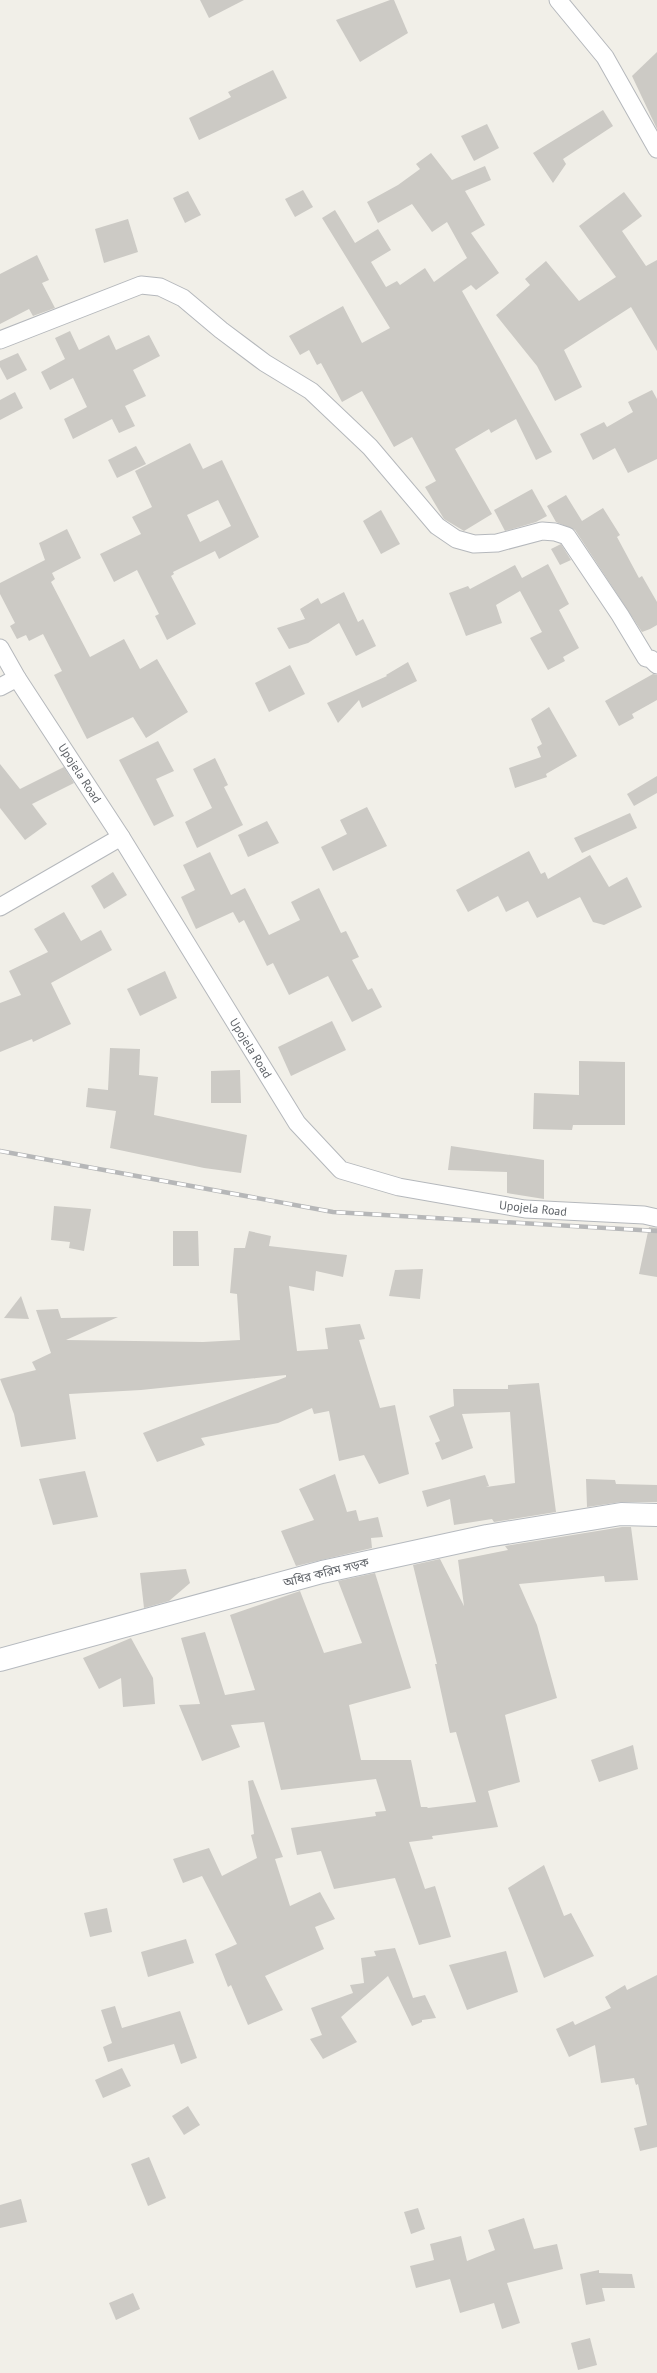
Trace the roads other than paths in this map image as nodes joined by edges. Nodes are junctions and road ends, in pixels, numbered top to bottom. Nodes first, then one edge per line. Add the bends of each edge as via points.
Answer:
1 (558, 0) edge
2 (657, 148) edge
3 (0, 340) edge
4 (0, 648) edge
5 (657, 665) edge
6 (17, 678) junction
7 (0, 687) edge
8 (121, 837) junction
9 (0, 907) edge
10 (657, 1218) edge
11 (657, 1515) edge
12 (0, 1660) edge

1 - 2 street via 605,57
3 - 5 street via 142,285 160,287 183,298 265,363 311,391 370,447 437,526 456,539 474,544 497,543 542,531 567,536 646,658
4 - 6 street, Upojela Road
6 - 7 street
6 - 8 street, Upojela Road
8 - 9 street
8 - 10 street, Upojela Road via 297,1123 341,1170 399,1186 525,1209 644,1215
11 - 12 main road, অধির করিম সড়ক via 621,1514 487,1536 322,1572

